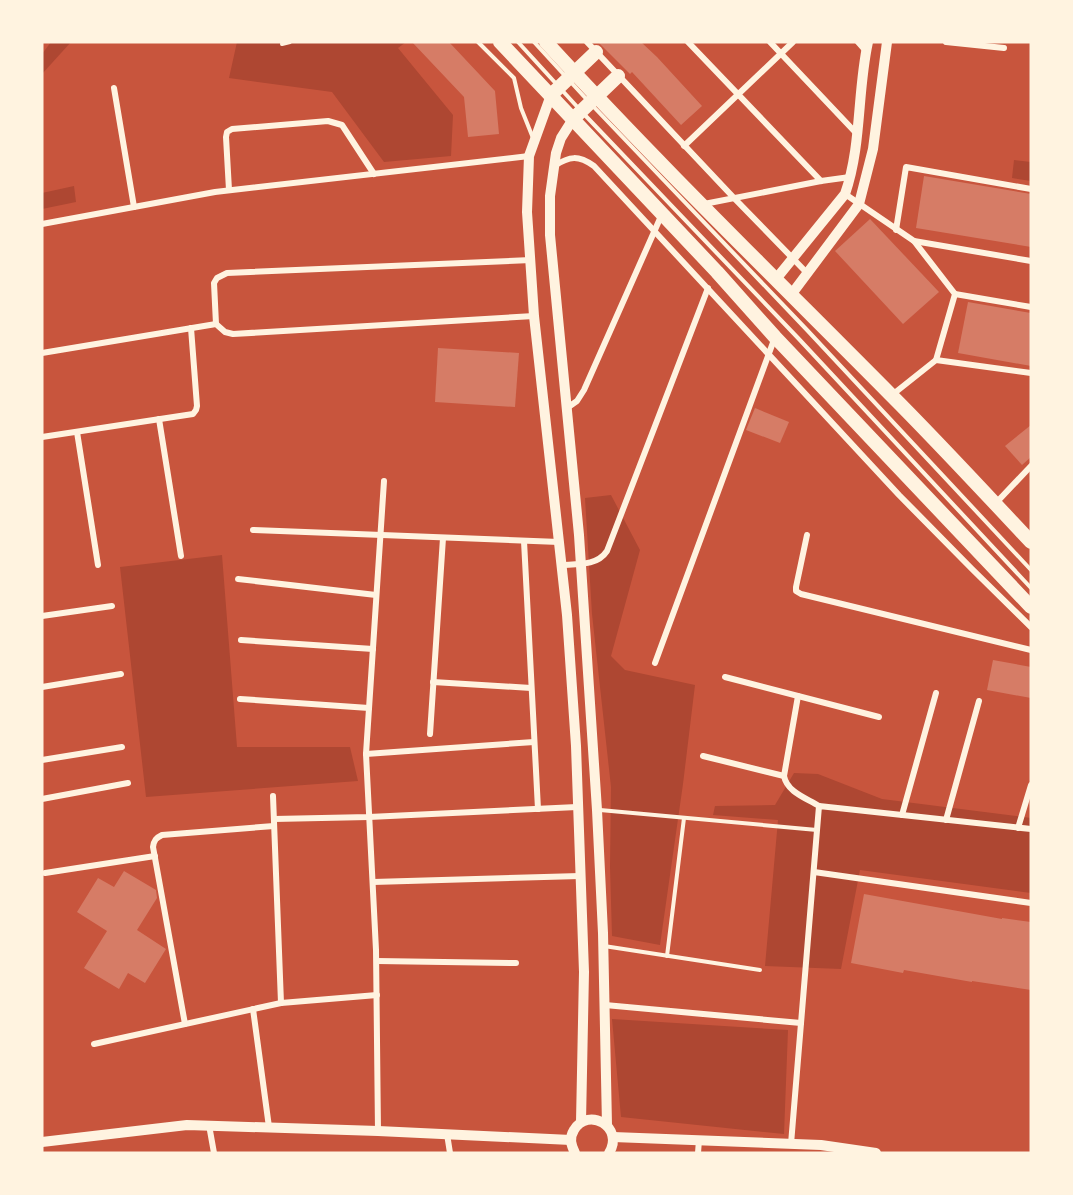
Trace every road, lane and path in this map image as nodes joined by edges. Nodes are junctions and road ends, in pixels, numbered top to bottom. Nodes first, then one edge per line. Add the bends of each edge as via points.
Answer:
1 (290, 42) edge
2 (478, 42) edge
3 (500, 42) edge
4 (518, 42) edge
5 (534, 42) edge
6 (546, 42) edge
7 (688, 42) edge
8 (770, 42) edge
9 (793, 42) edge
10 (858, 42) edge
11 (886, 42) edge
12 (946, 42) edge
13 (282, 44) dead end
14 (867, 46) edge
15 (591, 47) edge
16 (1004, 48) dead end
17 (781, 54) junction
18 (618, 76) junction
19 (563, 83) junction
20 (114, 88) dead end
21 (738, 94) junction
22 (585, 107) junction
23 (857, 134) junction
24 (534, 142) junction
25 (684, 146) junction
26 (529, 156) junction
27 (554, 166) junction
28 (374, 174) junction
29 (850, 177) junction
30 (821, 181) junction
31 (1031, 189) edge
32 (229, 190) junction
33 (844, 194) junction
34 (734, 198) junction
35 (859, 204) junction
36 (703, 205) junction
37 (135, 207) junction
38 (662, 214) junction
39 (42, 224) edge
40 (896, 230) junction
41 (654, 232) junction
42 (914, 241) junction
43 (793, 258) junction
44 (531, 260) junction
45 (1031, 261) edge
46 (807, 273) junction
47 (776, 279) junction
48 (708, 288) junction
49 (955, 294) junction
50 (791, 295) junction
51 (1031, 307) edge
52 (534, 316) junction
53 (216, 324) junction
54 (191, 328) junction
55 (776, 337) junction
56 (42, 353) edge
57 (769, 354) junction
58 (936, 360) junction
59 (1031, 373) edge
60 (891, 395) junction
61 (566, 409) junction
62 (159, 418) junction
63 (77, 432) junction
64 (42, 437) edge
65 (1031, 466) edge
66 (384, 481) dead end
67 (995, 504) junction
68 (253, 530) dead end
69 (807, 535) dead end
70 (380, 536) junction
71 (443, 538) junction
72 (524, 541) junction
73 (559, 542) junction
74 (1031, 542) edge
75 (181, 556) dead end
76 (580, 564) junction
77 (98, 565) dead end
78 (561, 565) junction
79 (1031, 570) edge
80 (238, 579) dead end
81 (1031, 588) edge
82 (376, 595) junction
83 (112, 606) dead end
84 (1031, 607) edge
85 (42, 616) edge
86 (1031, 627) edge
87 (241, 640) dead end
88 (373, 649) junction
89 (1031, 650) edge
90 (655, 663) dead end
91 (122, 674) dead end
92 (725, 677) dead end
93 (433, 682) junction
94 (42, 687) edge
95 (531, 688) junction
96 (936, 693) dead end
97 (798, 696) junction
98 (240, 699) dead end
99 (979, 701) dead end
100 (369, 708) junction
101 (879, 717) dead end
102 (430, 734) dead end
103 (534, 742) junction
104 (122, 747) dead end
105 (366, 754) junction
106 (703, 756) dead end
107 (42, 760) edge
108 (784, 776) junction
109 (128, 783) dead end
110 (1031, 785) edge
111 (273, 796) dead end
112 (42, 799) edge
113 (819, 806) junction
114 (577, 807) junction
115 (538, 809) junction
116 (597, 810) junction
117 (902, 815) junction
118 (369, 817) junction
119 (684, 818) junction
120 (946, 820) junction
121 (274, 822) junction
122 (1018, 828) junction
123 (1031, 829) edge
124 (817, 830) junction
125 (155, 856) junction
126 (814, 872) junction
127 (45, 873) dead end
128 (580, 876) junction
129 (373, 882) junction
130 (1031, 903) edge
131 (604, 946) junction
132 (667, 956) junction
133 (376, 961) junction
134 (516, 963) dead end
135 (760, 970) dead end
136 (377, 995) junction
137 (281, 1003) junction
138 (605, 1005) junction
139 (253, 1009) junction
140 (801, 1023) junction
141 (185, 1024) junction
142 (94, 1044) dead end
143 (581, 1122) junction
144 (209, 1125) junction
145 (607, 1125) junction
146 (269, 1127) junction
147 (378, 1131) junction
148 (447, 1134) junction
149 (613, 1137) junction
150 (571, 1140) junction
151 (699, 1140) junction
152 (42, 1142) edge
153 (791, 1144) junction
154 (214, 1153) edge
155 (450, 1153) edge
156 (574, 1153) edge
157 (609, 1153) edge
158 (698, 1153) edge
159 (876, 1153) edge

1 - 13 lane
2 - 24 lane via 514,78
3 - 19 main road
4 - 19 lane
5 - 19 lane
6 - 19 main road
7 - 21 street
8 - 17 street
9 - 17 street
10 - 14 street
11 - 35 street via 873,149
12 - 16 street
14 - 23 street
15 - 18 street
15 - 19 main road
17 - 21 street
17 - 23 street
18 - 22 main road
18 - 25 street
19 - 22 main road
19 - 22 main road
19 - 24 street
20 - 37 street
21 - 25 street
21 - 30 street
22 - 27 street via 558,145
22 - 36 main road
22 - 38 main road
22 - 79 lane via 807,330
22 - 81 lane
23 - 29 street
24 - 26 street
25 - 34 street
26 - 28 street
26 - 44 street via 527,212
27 - 41 street via 570,158 587,161
27 - 61 street via 550,235
28 - 32 street
28 - 32 street via 342,125 328,121 232,129 226,137
29 - 30 street
29 - 33 street
30 - 34 street
31 - 40 street via 906,167
32 - 37 street
33 - 35 street
33 - 43 street
34 - 36 street
34 - 43 street
35 - 40 street
35 - 46 street
36 - 47 main road
37 - 39 street
38 - 41 street
38 - 55 main road
40 - 42 street
41 - 48 street
41 - 61 street via 585,390
42 - 45 street
42 - 49 street
43 - 46 street
43 - 47 street
44 - 52 street
44 - 53 street via 227,273 214,284
46 - 50 street
47 - 50 main road
48 - 57 street
48 - 76 street via 607,551 598,561
49 - 51 street
49 - 58 street
50 - 60 main road
52 - 53 street via 233,334
52 - 73 street
53 - 54 street
54 - 56 street
54 - 62 street via 196,410 193,414
55 - 57 street
55 - 84 main road
57 - 86 street via 899,495
57 - 90 street
58 - 59 street
58 - 60 street
60 - 67 main road
61 - 76 street
62 - 63 street
62 - 75 street
63 - 64 street
63 - 77 street
65 - 67 street
66 - 70 street
67 - 74 main road
68 - 70 street
69 - 89 street via 796,587 801,594
70 - 71 street
70 - 82 street
71 - 72 street
71 - 93 street
72 - 73 street
72 - 95 street
73 - 78 street
76 - 78 street
76 - 116 street
78 - 114 street via 571,670
80 - 82 street
82 - 88 street
83 - 85 street
87 - 88 street
88 - 100 street
91 - 94 street
92 - 97 street
93 - 95 street
93 - 102 street
95 - 103 street
96 - 117 street
97 - 101 street
97 - 108 street
98 - 100 street
99 - 120 street
100 - 105 street
103 - 105 street
103 - 115 street
104 - 107 street
105 - 118 street
106 - 108 street
108 - 113 street via 792,790
109 - 112 street
110 - 122 street
111 - 121 street
113 - 117 street
113 - 124 street
114 - 115 street
114 - 128 street
115 - 118 street
116 - 119 lane
116 - 131 street
117 - 120 street
118 - 121 street
118 - 129 street
119 - 124 lane
119 - 132 lane
120 - 122 street
121 - 125 street via 162,835 154,841
121 - 137 street
122 - 123 street
124 - 126 street
125 - 127 street
125 - 141 street
126 - 130 street
126 - 140 street
128 - 129 street
128 - 143 street via 584,972
129 - 133 street
131 - 132 lane
131 - 138 street
132 - 135 lane
133 - 134 street
133 - 136 street
136 - 137 street
136 - 147 street
137 - 139 street
138 - 140 street
138 - 145 street
139 - 141 street
139 - 146 street
140 - 153 street
141 - 142 street
143 - 145 street via 595,1119
143 - 150 street
144 - 146 street
144 - 152 street
144 - 154 street
145 - 149 street
146 - 147 street
147 - 148 street
148 - 150 street
148 - 155 street
149 - 151 street
149 - 157 street
150 - 156 street
151 - 153 street
151 - 158 street
153 - 159 street

